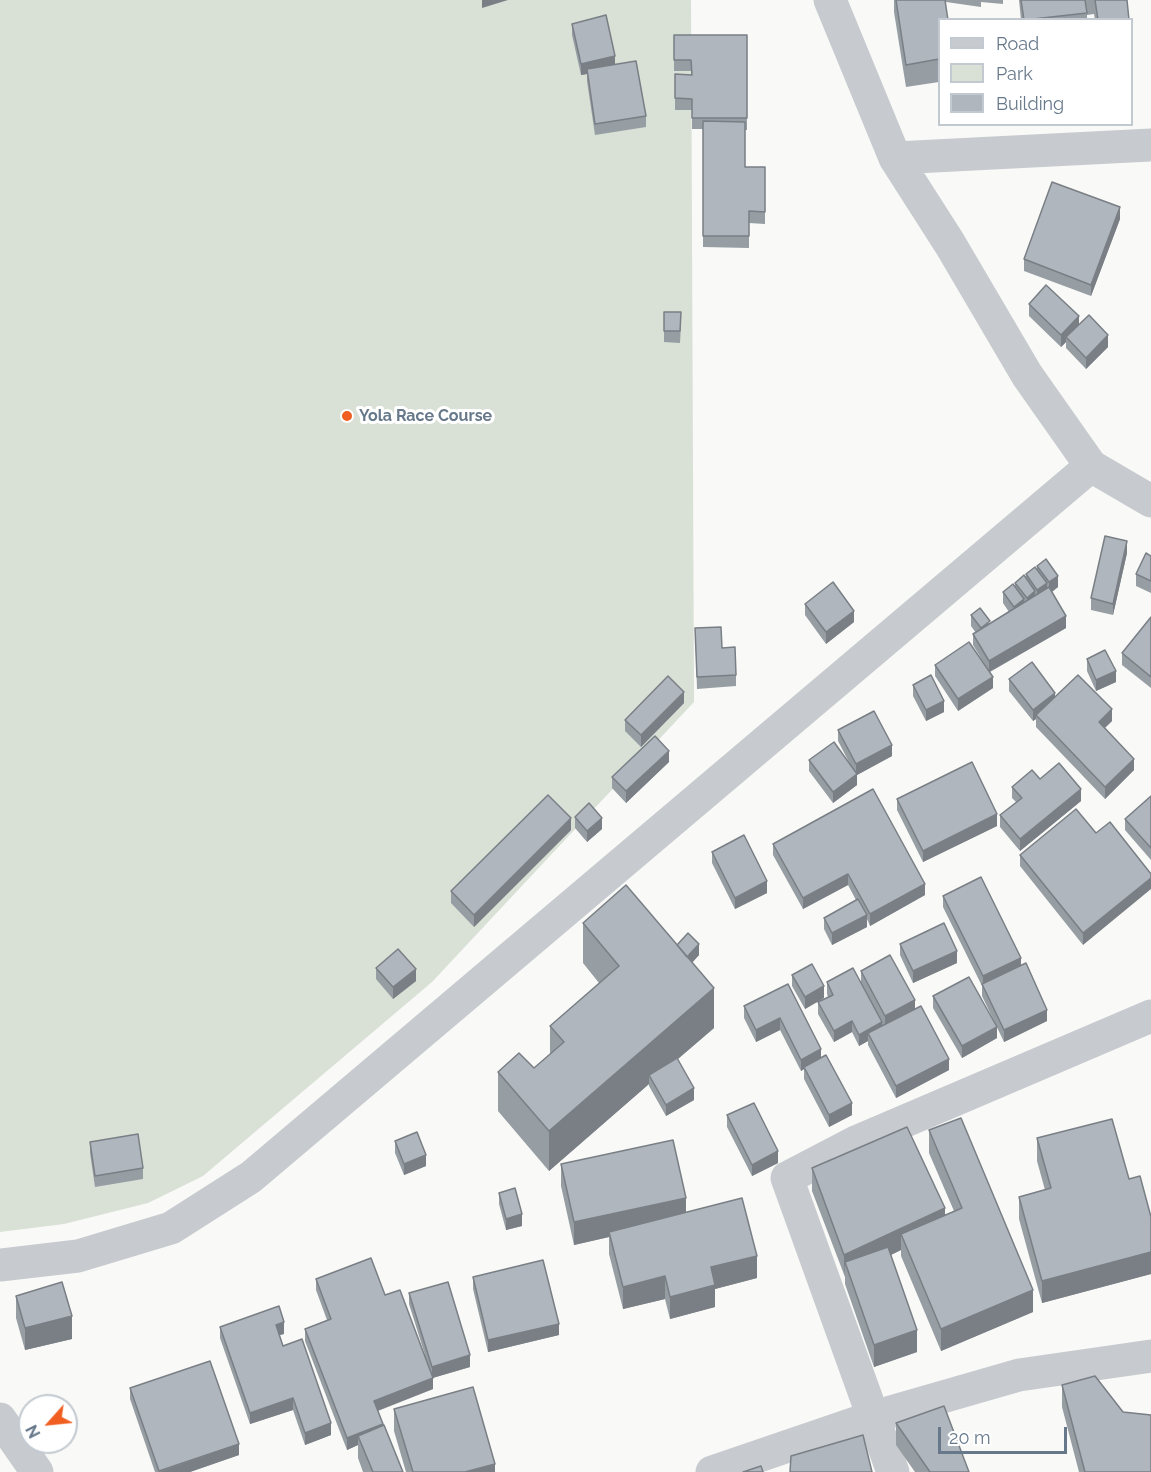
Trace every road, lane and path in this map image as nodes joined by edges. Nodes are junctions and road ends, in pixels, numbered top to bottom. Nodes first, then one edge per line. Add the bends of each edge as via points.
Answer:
1 (830, 0) edge
2 (1151, 145) edge
3 (895, 158) junction
4 (1091, 466) junction
5 (1151, 501) edge
6 (1151, 1016) edge
7 (0, 1265) edge
8 (1151, 1356) edge
9 (873, 1417) junction
10 (0, 1419) edge
11 (37, 1472) edge
12 (712, 1472) edge
13 (893, 1472) edge

1 - 3 street
2 - 3 street
3 - 4 street via 1027,375
4 - 5 street
4 - 7 street via 251,1177 171,1228 78,1256
6 - 9 street via 856,1142 787,1178
8 - 9 street via 1020,1375
9 - 12 street
9 - 13 street
10 - 11 street

